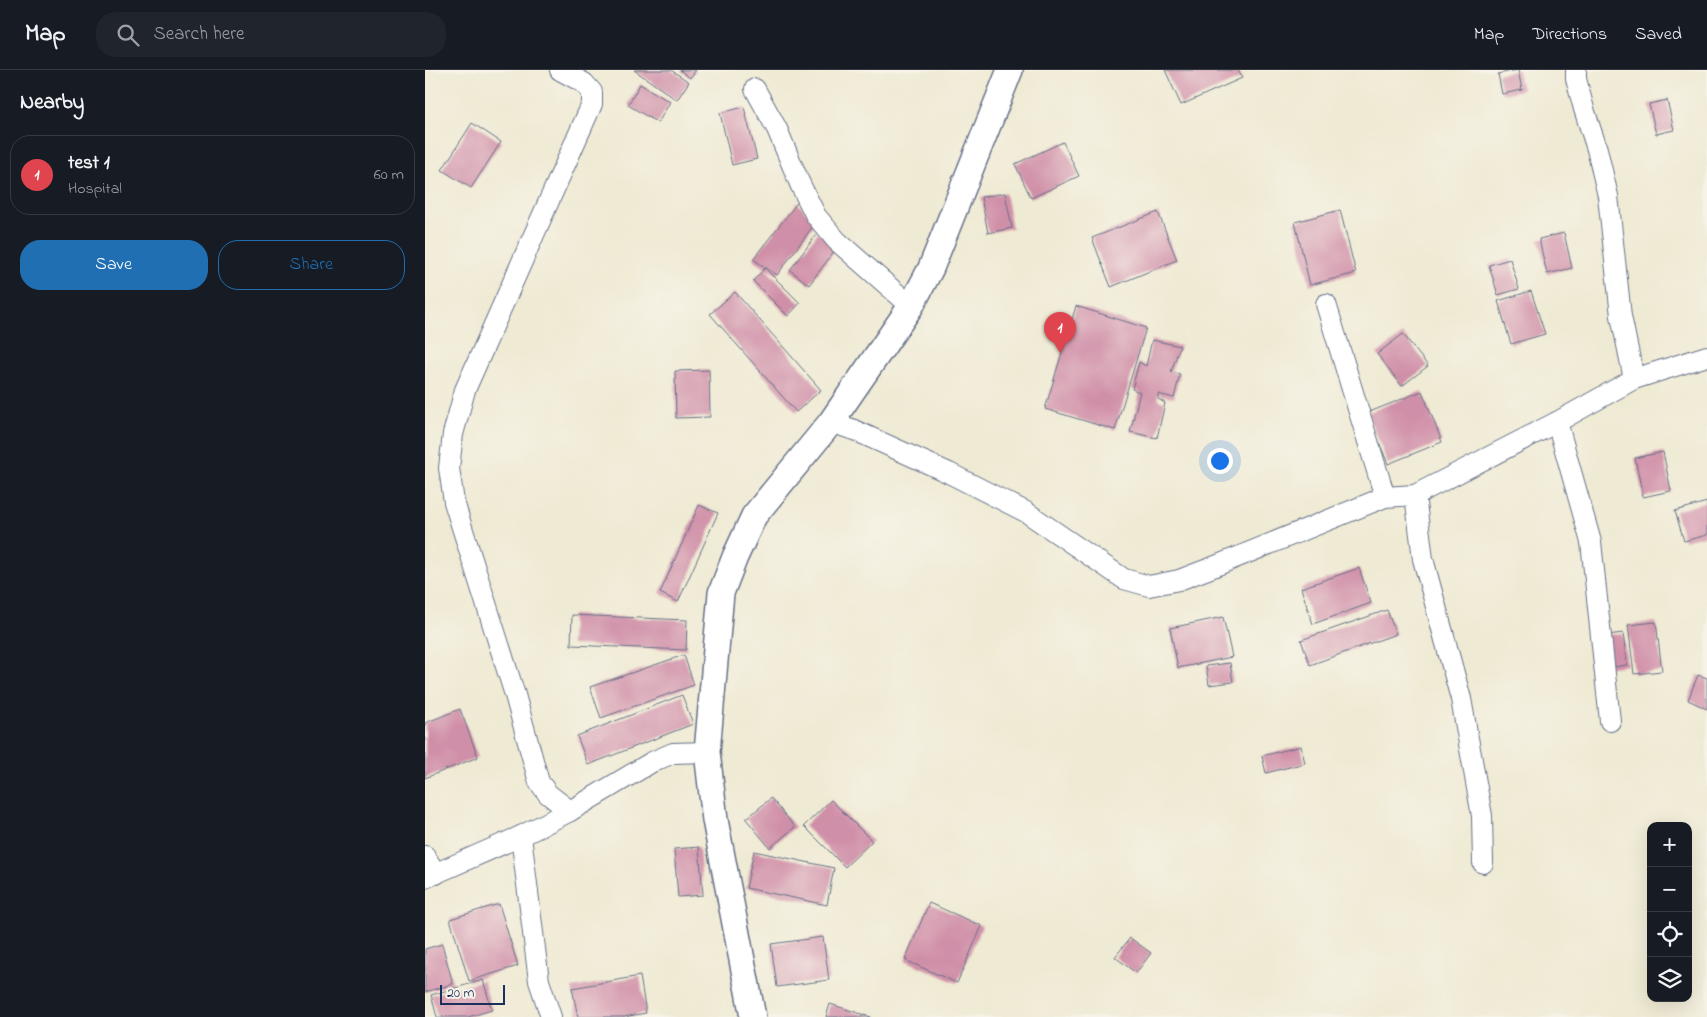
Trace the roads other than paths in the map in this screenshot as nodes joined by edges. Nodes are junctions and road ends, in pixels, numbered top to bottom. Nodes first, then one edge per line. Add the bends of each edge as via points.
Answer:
1 (560, 70) edge
2 (1010, 70) edge
3 (1576, 70) edge
4 (755, 89) dead end
5 (1326, 304) dead end
6 (911, 306) junction
7 (1707, 356) edge
8 (1634, 379) junction
9 (831, 422) junction
10 (1557, 422) junction
11 (1415, 495) junction
12 (1385, 497) junction
13 (1610, 721) dead end
14 (707, 752) junction
15 (570, 811) junction
16 (521, 836) junction
17 (425, 856) edge
18 (1483, 863) dead end
19 (431, 876) edge
20 (551, 1017) edge
21 (753, 1017) edge

1 - 15 street via 592,92 592,104 465,390 453,434 449,468 454,502 539,782 548,794
2 - 6 street via 931,268
3 - 8 street via 1583,109 1608,196 1621,316
4 - 6 street via 817,216 837,241
5 - 12 street
6 - 9 street
7 - 8 street
8 - 10 street
9 - 12 street via 1026,512 1124,579 1149,586 1179,580
9 - 14 street via 754,516 721,592
10 - 11 street
10 - 13 street via 1591,542
11 - 12 street
11 - 18 street via 1423,559 1461,699 1482,816
14 - 15 street via 673,753 652,762
14 - 21 street via 715,820
15 - 16 street
16 - 19 street
16 - 20 street via 539,980
17 - 19 street

